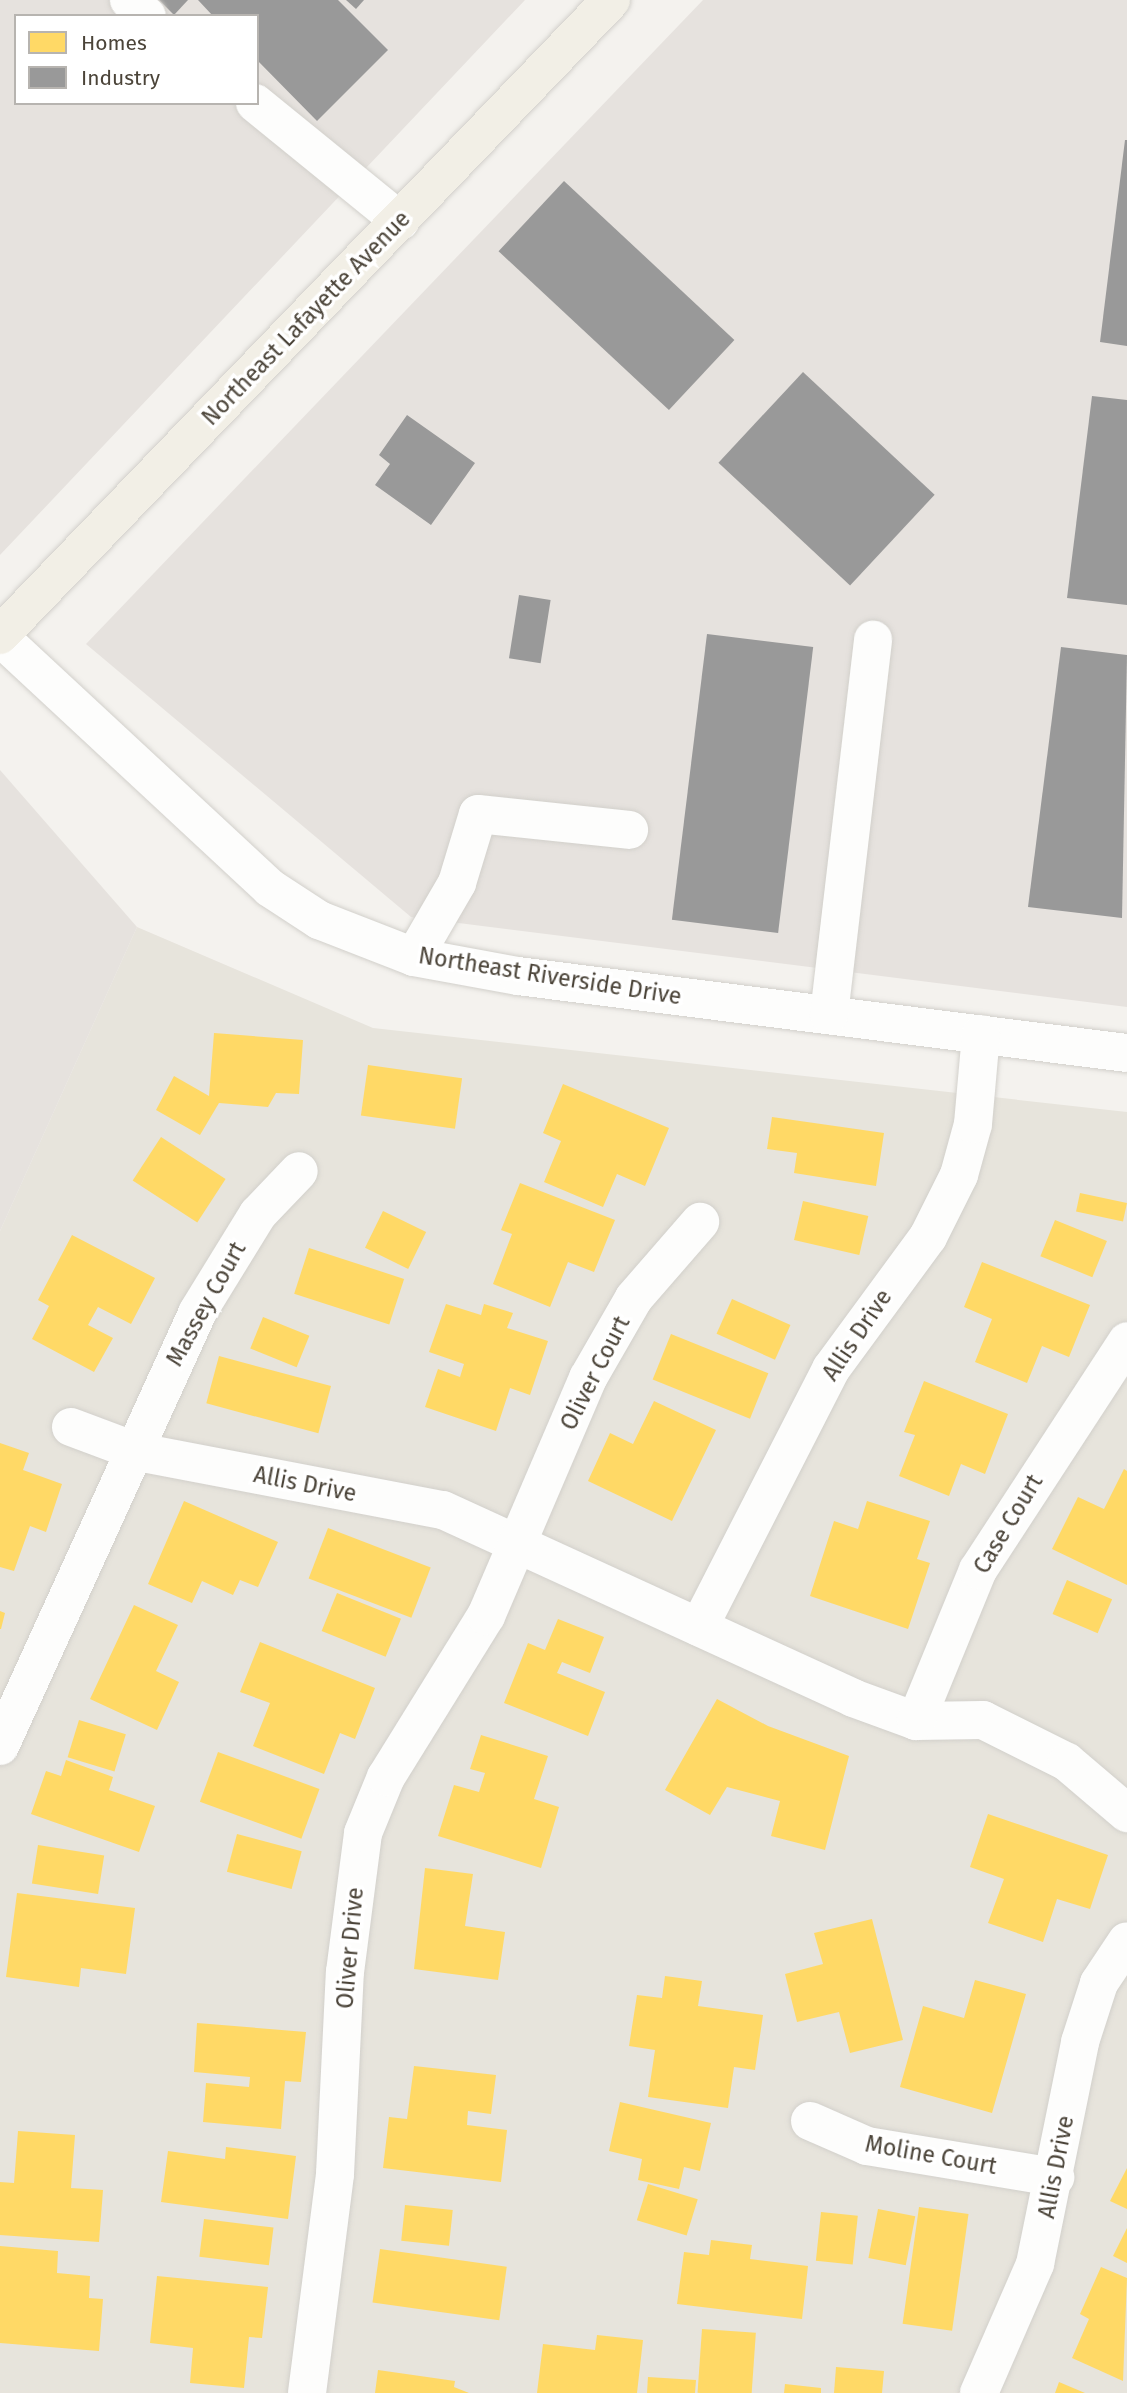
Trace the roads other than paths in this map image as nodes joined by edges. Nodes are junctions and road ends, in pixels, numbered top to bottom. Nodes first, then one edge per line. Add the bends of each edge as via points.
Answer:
1 (129, 0) edge
2 (611, 0) edge
3 (145, 14) edge
4 (257, 105) edge
5 (400, 221) junction
6 (0, 636) edge
7 (873, 640) dead end
8 (629, 831) dead end
9 (414, 957) junction
10 (829, 1015) junction
11 (981, 1034) junction
12 (1127, 1052) edge
13 (299, 1171) dead end
14 (700, 1222) dead end
15 (1127, 1341) edge
16 (71, 1427) dead end
17 (138, 1452) junction
18 (519, 1542) junction
19 (699, 1628) junction
20 (916, 1721) junction
21 (0, 1746) edge
22 (1127, 1813) edge
23 (1127, 1941) edge
24 (810, 2121) dead end
25 (1055, 2177) junction
26 (307, 2393) edge
27 (979, 2393) edge

1 - 3 street
2 - 5 main road, Northeast Lafayette Avenue
4 - 5 street
5 - 6 main road, Northeast Lafayette Avenue
6 - 9 street, Northeast Riverside Drive via 270,888 319,920
7 - 10 street
8 - 9 street via 478,814 457,883
9 - 10 street, Northeast Riverside Drive
10 - 11 street, Northeast Riverside Drive
11 - 12 street, Northeast Riverside Drive
11 - 19 street, Allis Drive via 973,1124 959,1175 928,1237 831,1369
13 - 17 street, Massey Court via 258,1214 197,1313
14 - 18 street, Oliver Court via 634,1298 588,1378
15 - 20 street, Case Court via 978,1570
16 - 17 street, Allis Drive
17 - 18 street, Allis Drive via 443,1510
17 - 21 street
18 - 19 street, Allis Drive
18 - 26 street, Oliver Drive via 486,1616 386,1777 363,1833 345,1972 335,2174
19 - 20 street, Allis Drive
20 - 22 street, Allis Drive via 983,1720 1067,1762
23 - 25 street, Allis Drive via 1099,1983 1080,2042
24 - 25 street, Moline Court via 867,2146
25 - 27 street, Allis Drive via 1035,2264

